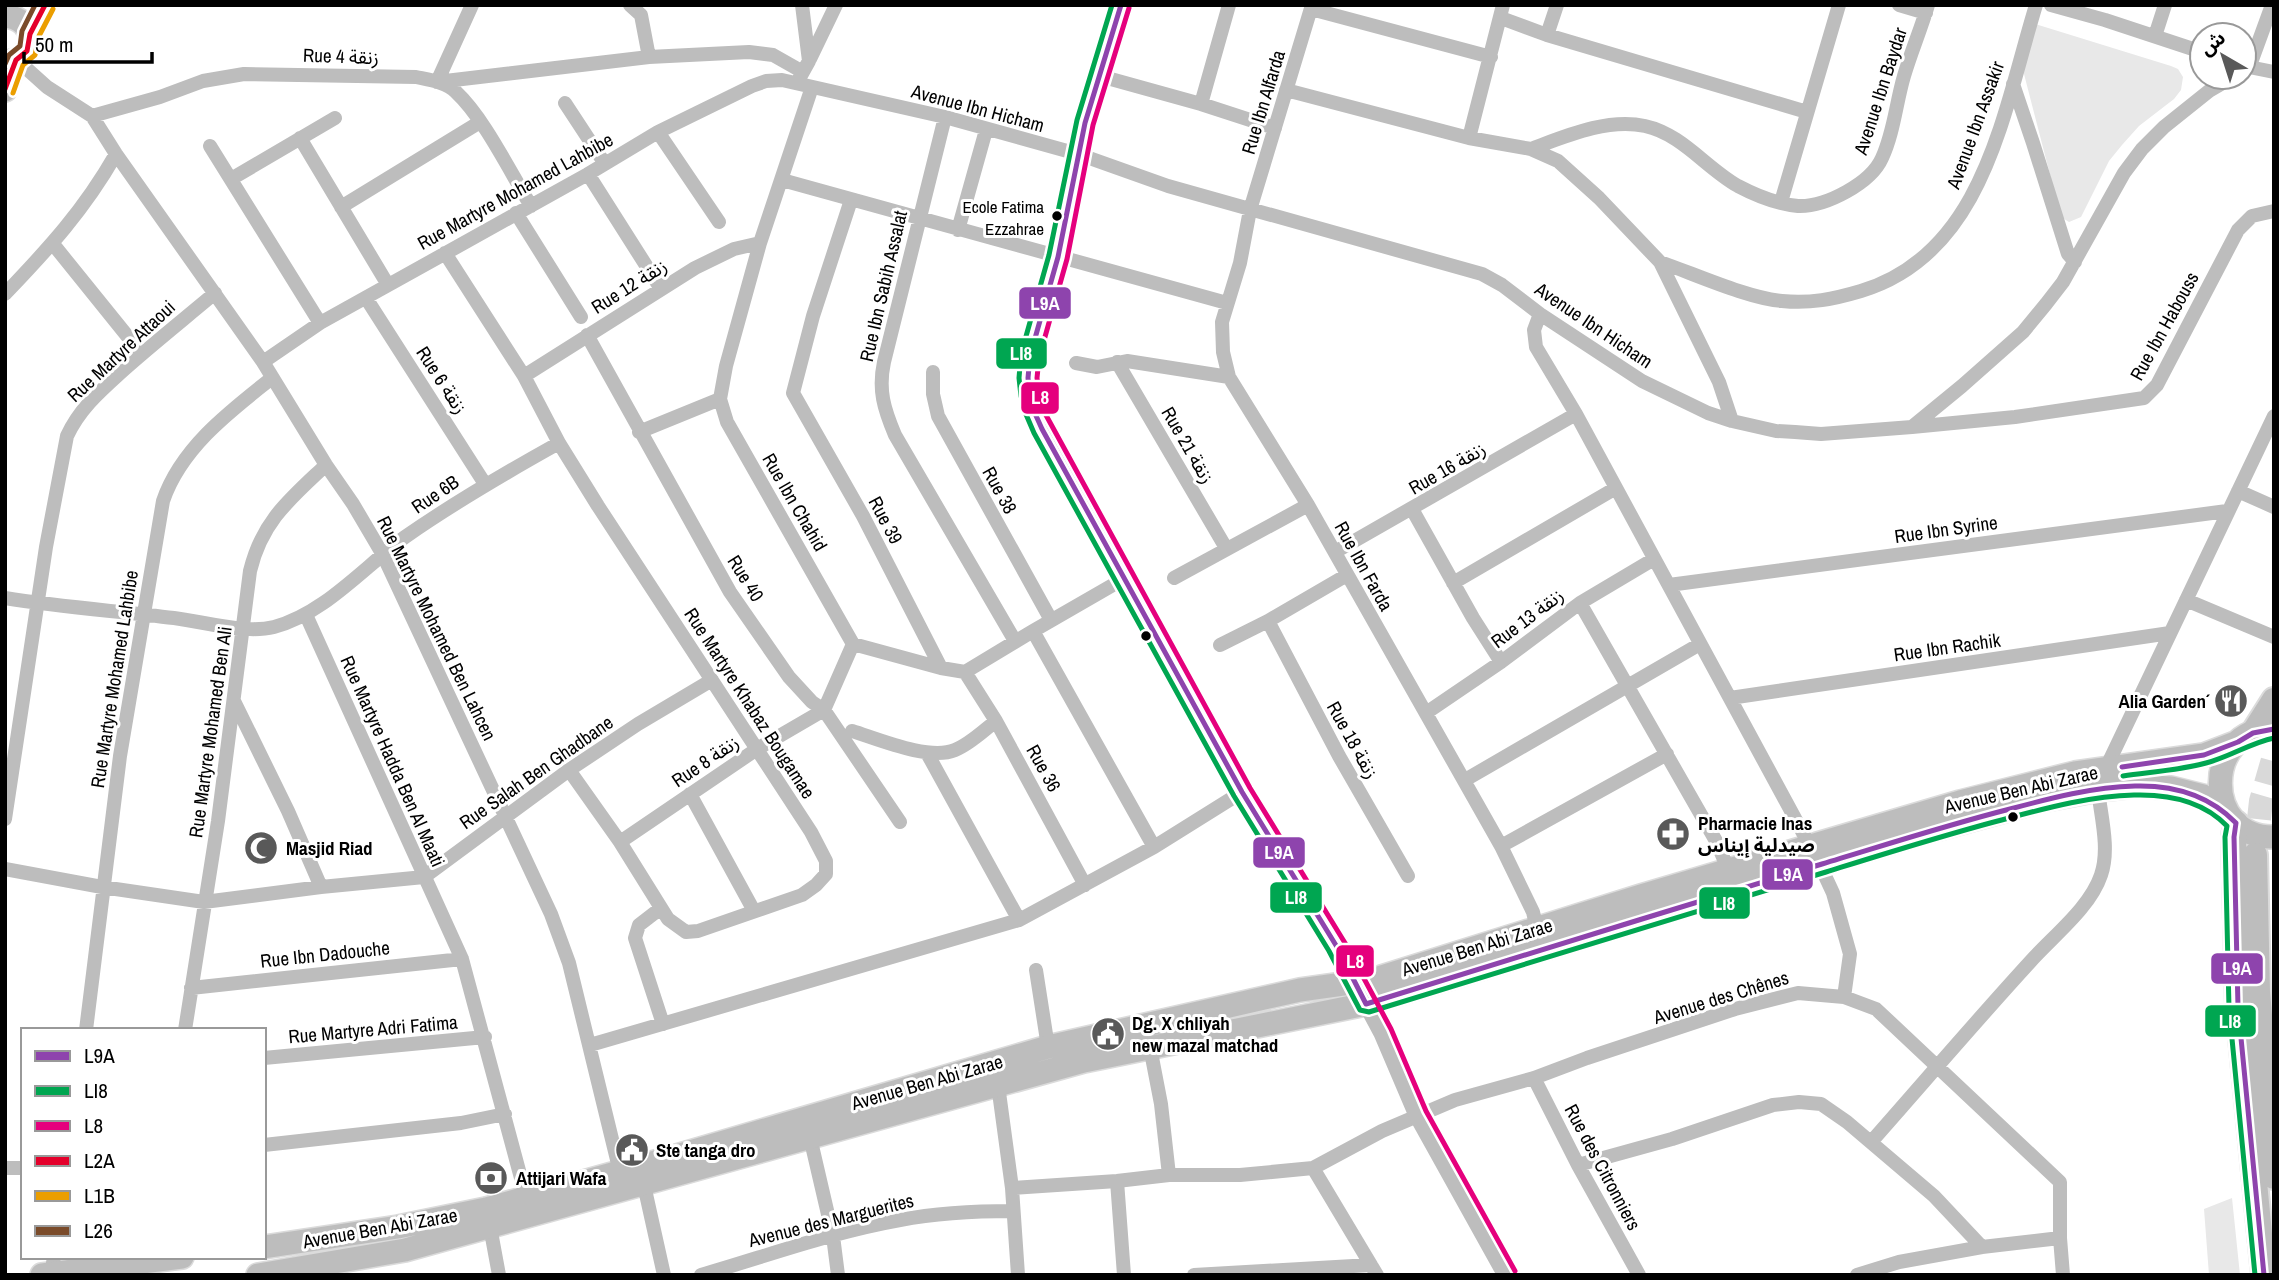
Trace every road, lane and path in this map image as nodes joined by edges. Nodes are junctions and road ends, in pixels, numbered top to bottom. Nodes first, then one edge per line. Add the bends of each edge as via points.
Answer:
1 (45, 5) edge
2 (472, 5) edge
3 (802, 5) edge
4 (836, 5) edge
5 (1120, 5) edge
6 (1229, 5) edge
7 (1557, 5) edge
8 (1839, 5) edge
9 (1899, 5) edge
10 (2036, 5) edge
11 (2051, 5) edge
12 (2165, 5) edge
13 (2272, 5) edge
14 (1311, 7) edge
15 (638, 8) edge
16 (1927, 9) edge
17 (10, 11) edge
18 (1502, 11) edge
19 (30, 34) junction
20 (1547, 35) junction
21 (2155, 36) junction
22 (2258, 39) edge
23 (2188, 47) edge
24 (649, 57) junction
25 (1490, 57) junction
26 (14, 60) edge
27 (803, 72) junction
28 (1100, 76) junction
29 (437, 82) junction
30 (2012, 84) junction
31 (812, 87) junction
32 (5, 90) edge
33 (1286, 90) junction
34 (2209, 91) edge
35 (565, 103) dead end
36 (1201, 104) junction
37 (1807, 112) junction
38 (92, 116) junction
39 (945, 117) junction
40 (335, 118) dead end
41 (480, 122) junction
42 (1275, 128) junction
43 (986, 130) junction
44 (659, 132) junction
45 (300, 138) junction
46 (1469, 138) junction
47 (210, 146) dead end
48 (1531, 149) junction
49 (116, 154) junction
50 (1078, 154) junction
51 (605, 164) junction
52 (588, 174) junction
53 (231, 178) junction
54 (782, 180) junction
55 (851, 200) junction
56 (1781, 202) junction
57 (531, 206) junction
58 (341, 207) junction
59 (1250, 210) junction
60 (2274, 211) edge
61 (516, 213) junction
62 (918, 218) junction
63 (719, 222) dead end
64 (958, 230) junction
65 (760, 243) junction
66 (53, 244) junction
67 (445, 253) junction
68 (1058, 257) junction
69 (1660, 262) junction
70 (2075, 262) junction
71 (388, 285) junction
72 (661, 289) junction
73 (215, 293) junction
74 (5, 294) edge
75 (366, 298) junction
76 (1227, 303) junction
77 (1540, 314) junction
78 (581, 317) dead end
79 (320, 323) junction
80 (587, 335) junction
81 (141, 353) junction
82 (263, 362) junction
83 (1117, 362) junction
84 (1076, 363) dead end
85 (933, 372) dead end
86 (524, 376) junction
87 (1229, 377) junction
88 (272, 378) junction
89 (720, 399) junction
90 (1576, 414) junction
91 (2274, 416) edge
92 (2015, 418) joint
93 (1732, 421) junction
94 (1912, 427) junction
95 (639, 432) junction
96 (559, 443) junction
97 (326, 465) junction
98 (485, 484) junction
99 (1616, 488) junction
100 (2238, 491) junction
101 (1308, 505) junction
102 (2274, 507) edge
103 (1412, 509) junction
104 (2227, 512) junction
105 (1226, 548) junction
106 (1335, 552) junction
107 (383, 555) junction
108 (1654, 559) junction
109 (1347, 575) junction
110 (1125, 578) junction
111 (1174, 578) dead end
112 (1452, 583) junction
113 (1669, 585) junction
114 (5, 598) edge
115 (2186, 600) junction
116 (37, 603) junction
117 (1580, 603) junction
118 (143, 614) junction
119 (306, 615) junction
120 (1051, 620) junction
121 (1268, 621) junction
122 (244, 629) junction
123 (1033, 631) junction
124 (2170, 633) junction
125 (2274, 637) edge
126 (1015, 641) junction
127 (853, 644) junction
128 (1700, 644) junction
129 (1220, 645) dead end
130 (1501, 662) junction
131 (941, 668) junction
132 (965, 672) junction
133 (712, 680) junction
134 (1627, 686) junction
135 (1730, 698) junction
136 (2274, 700) edge
137 (234, 701) junction
138 (824, 710) junction
139 (1426, 713) junction
140 (996, 721) junction
141 (852, 731) dead end
142 (2255, 735) edge
143 (757, 749) junction
144 (927, 752) junction
145 (1667, 754) junction
146 (569, 770) junction
147 (1465, 780) junction
148 (2101, 780) junction
149 (1242, 792) junction
150 (690, 794) junction
151 (506, 815) junction
152 (2231, 817) junction
153 (5, 819) edge
154 (900, 822) dead end
155 (2274, 837) edge
156 (620, 842) junction
157 (1501, 846) junction
158 (1154, 847) junction
159 (1815, 855) junction
160 (2255, 855) tunnel mouth
161 (5, 869) edge
162 (1729, 871) junction
163 (1408, 876) dead end
164 (424, 877) junction
165 (1085, 885) junction
166 (102, 887) junction
167 (321, 887) junction
168 (204, 902) junction
169 (661, 908) junction
170 (754, 911) junction
171 (1019, 920) junction
172 (1537, 929) junction
173 (462, 959) junction
174 (1036, 970) dead end
175 (1355, 982) junction
176 (191, 988) junction
177 (1844, 997) junction
178 (1366, 1004) junction
179 (663, 1024) junction
180 (86, 1028) edge
181 (186, 1028) edge
182 (485, 1037) junction
183 (590, 1045) junction
184 (1048, 1047) junction
185 (1150, 1047) junction
186 (266, 1058) edge
187 (1937, 1066) junction
188 (1534, 1078) junction
189 (998, 1085) junction
190 (505, 1114) junction
191 (1418, 1115) junction
192 (810, 1137) junction
193 (1871, 1142) junction
194 (266, 1145) edge
195 (1578, 1165) junction
196 (1314, 1168) junction
197 (620, 1172) junction
198 (1169, 1175) junction
199 (2274, 1177) edge
200 (1117, 1181) junction
201 (644, 1185) junction
202 (1012, 1188) junction
203 (529, 1206) junction
204 (1013, 1212) junction
205 (488, 1218) junction
206 (833, 1236) junction
207 (2060, 1238) junction
208 (307, 1242) junction
209 (266, 1247) edge
210 (1982, 1247) junction
211 (162, 1259) edge
212 (50, 1270) edge
213 (1374, 1270) edge
214 (309, 1271) edge
215 (1279, 1272) edge
216 (1214, 1274) edge
217 (258, 1275) edge
218 (499, 1275) edge
219 (664, 1275) edge
220 (701, 1275) edge
221 (838, 1275) edge
222 (1018, 1275) edge
223 (1124, 1275) edge
224 (1194, 1275) edge
225 (1507, 1275) edge
226 (1639, 1275) edge
227 (1857, 1275) edge
228 (2063, 1275) edge
229 (2264, 1275) edge

1 - 19 main road
2 - 29 street
3 - 27 street
4 - 27 street
5 - 28 street
6 - 36 street
7 - 20 street
8 - 37 street
9 - 16 street
10 - 30 street, Avenue Ibn Assakir
11 - 21 street
12 - 21 street
13 - 22 street
14 - 25 street
14 - 33 street, Rue Ibn Alfarda
15 - 24 street
16 - 56 street, Avenue Ibn Baydar via 1881,160 1872,172 1838,196 1817,203 1798,206
17 - 19 main road
18 - 20 street
18 - 25 street
19 - 26 main road via 30,43
20 - 37 street
21 - 23 street
24 - 27 street via 749,52 773,55
24 - 29 street
25 - 46 street
26 - 32 main road
26 - 38 street
27 - 31 street, Avenue Ibn Hicham
27 - 44 street, Rue Martyre Mohamed Lahbibe via 759,83
28 - 36 street
28 - 50 street
29 - 38 street, Rue 4 زنقة via 416,77 244,74 203,81
29 - 41 street, Rue 4 زنقة via 455,91
30 - 69 street, Avenue Ibn Assakir via 1977,187 1962,214 1926,257 1884,284 1835,299 1779,301
30 - 70 street via 2068,254
31 - 39 street, Avenue Ibn Hicham
31 - 54 street
33 - 42 street, Rue Ibn Alfarda
33 - 46 street
34 - 70 street via 2142,149
35 - 51 street
36 - 42 street
37 - 56 street
38 - 49 street, Rue Martyre Mohamed Ben Lahcen
39 - 43 street, Avenue Ibn Hicham
39 - 62 street, Rue Ibn Sabih Assalat
40 - 45 street
41 - 57 street, Rue 4 زنقة
41 - 58 street
42 - 59 street, Rue Ibn Alfarda
43 - 50 street, Avenue Ibn Hicham
43 - 64 street
44 - 51 street, Rue Martyre Mohamed Lahbibe
44 - 63 street
45 - 53 street
45 - 58 street
46 - 48 street
47 - 53 street
48 - 56 street, Avenue Ibn Baydar via 1580,131 1643,125 1679,142 1735,184
48 - 69 street via 1576,175
49 - 66 street via 95,191
49 - 73 street, Rue Martyre Mohamed Ben Lahcen
50 - 59 street, Avenue Ibn Hicham
50 - 68 street
51 - 52 street, Rue Martyre Mohamed Lahbibe
52 - 57 street, Rue Martyre Mohamed Lahbibe
52 - 72 street
53 - 79 street
54 - 55 street
54 - 65 street
55 - 62 street
55 - 131 street, Rue 39 via 793,393
57 - 61 street, Rue Martyre Mohamed Lahbibe
58 - 71 street
59 - 76 street, Rue Ibn Farda
59 - 77 street, Avenue Ibn Hicham via 1482,275
60 - 92 street, Rue Ibn Habouss via 2252,216 2238,230 2149,394 2138,400
61 - 67 street, Rue Martyre Mohamed Lahbibe
61 - 78 street
62 - 64 street
62 - 126 street, Rue Ibn Sabih Assalat via 881,376 882,400 895,435
64 - 68 street
65 - 72 street, Rue 12 زنقة via 720,255
65 - 89 street
66 - 74 street
66 - 81 street
67 - 71 street, Rue Martyre Mohamed Lahbibe
67 - 86 street, Rue Martyre Khabaz Bougamae
68 - 76 street
68 - 110 street via 1030,356 1033,409
69 - 93 street via 1719,382
70 - 94 street via 2023,332
71 - 75 street, Rue Martyre Mohamed Lahbibe
72 - 80 street, Rue 12 زنقة
73 - 81 street, Rue Martyre Attaoui
73 - 82 street, Rue Martyre Mohamed Ben Lahcen
75 - 79 street, Rue Martyre Mohamed Lahbibe
75 - 98 street, Rue 6 زنقة
76 - 87 street, Rue Ibn Farda via 1222,340
77 - 90 street via 1534,330 1536,347
77 - 93 street, Avenue Ibn Hicham via 1663,393
79 - 82 street, Rue Martyre Mohamed Lahbibe
80 - 86 street, Rue 12 زنقة
80 - 95 street, Rue 40
81 - 116 street, Rue Martyre Attaoui via 86,406 67,436
82 - 88 street, Rue Martyre Mohamed Ben Lahcen
83 - 84 street via 1097,367
83 - 87 street
83 - 105 street, Rue 21 زنقة
85 - 120 street, Rue 38 via 938,416
86 - 96 street, Rue Martyre Khabaz Bougamae
87 - 101 street, Rue Ibn Farda
88 - 97 street, Rue Martyre Mohamed Ben Lahcen
88 - 118 street, Rue Martyre Mohamed Lahbibe via 196,445 169,483
89 - 95 street
89 - 127 street, Rue Ibn Chahid via 727,422
90 - 99 street
90 - 103 street, Rue 16 زنقة
91 - 100 street
92 - 94 street, Avenue Ibn Hicham
93 - 94 street, Avenue Ibn Hicham via 1776,431 1821,434
95 - 138 street, Rue 40 via 730,592 789,677
96 - 98 street, Rue 6B
96 - 133 street, Rue Martyre Khabaz Bougamae
97 - 107 street, Rue Martyre Mohamed Ben Lahcen
97 - 122 street, Rue Martyre Mohamed Ben Ali via 268,524 260,539 250,571
98 - 107 street, Rue 6B
99 - 108 street
99 - 112 street
100 - 102 street
100 - 104 street
101 - 105 street
101 - 106 street, Rue Ibn Farda
103 - 106 street, Rue 16 زنقة
103 - 112 street
104 - 113 street, Rue Ibn Syrine
104 - 115 street
105 - 111 street
106 - 109 street, Rue Ibn Farda
107 - 119 street, Rue 6B
107 - 151 street, Rue Martyre Mohamed Ben Lahcen
108 - 113 street
108 - 117 street, Rue 13 زنقة
109 - 121 street
109 - 139 street, Rue Ibn Farda
110 - 120 street
110 - 149 street
112 - 130 street
113 - 128 street
114 - 116 street
115 - 124 street
115 - 125 street
116 - 118 street
116 - 153 street, Rue Martyre Attaoui
117 - 130 street, Rue 13 زنقة
117 - 134 street
118 - 122 street
118 - 166 street, Rue Martyre Mohamed Lahbibe
119 - 122 street via 272,627
119 - 164 street, Rue Martyre Hadda Ben Al Maati
120 - 123 street
121 - 129 street
121 - 163 street, Rue 18 زنقة
122 - 137 street, Rue Martyre Mohamed Ben Ali
123 - 126 street
123 - 158 street
124 - 135 street, Rue Ibn Rachik
124 - 148 street
126 - 132 street
127 - 131 street
127 - 138 street
128 - 134 street
128 - 135 street
130 - 139 street, Rue 13 زنقة
131 - 132 street
132 - 140 street, Rue 36
133 - 143 street, Rue Martyre Khabaz Bougamae
133 - 146 street, Rue Salah Ben Ghadbane
134 - 145 street
134 - 147 street
135 - 159 street
136 - 142 highway
137 - 167 street
137 - 168 street, Rue Martyre Mohamed Ben Ali
138 - 143 street, Rue 8 زنقة
138 - 154 street, Rue 40
139 - 147 street, Rue Ibn Farda
140 - 144 street via 955,750
140 - 165 street, Rue 36
141 - 144 street
142 - 148 main road, Avenue Ben Abi Zarae via 2204,755
142 - 152 main road via 2228,754 2222,767 2221,796
143 - 150 street, Rue 8 زنقة
143 - 170 street, Rue Martyre Khabaz Bougamae via 811,832 827,868 812,889
144 - 171 street
145 - 157 street
145 - 162 street
146 - 151 street, Rue Salah Ben Ghadbane
146 - 156 street, Rue Martyre Khabaz Bougamae
147 - 157 street, Rue Ibn Farda
148 - 152 main road, Avenue Ben Abi Zarae via 2203,796
148 - 159 main road, Avenue Ben Abi Zarae via 2075,773 1973,799
148 - 187 street via 2105,843 2095,890
149 - 158 street
149 - 175 street
150 - 156 street, Rue 8 زنقة
150 - 170 street
151 - 164 street, Rue Salah Ben Ghadbane
151 - 183 street, Rue Martyre Mohamed Ben Lahcen via 561,941
152 - 155 main road, Avenue Ben Abi Zarae via 2252,833
152 - 229 highway via 2238,1007
156 - 169 street, Rue Martyre Khabaz Bougamae
157 - 172 street, Rue Ibn Farda
158 - 165 street
159 - 162 main road, Avenue Ben Abi Zarae
159 - 177 street via 1833,893 1850,954
159 - 178 main road, Avenue Ben Abi Zarae
160 - 199 highway via 2258,992
161 - 166 street
162 - 172 main road, Avenue Ben Abi Zarae
164 - 167 street
164 - 173 street, Rue Martyre Hadda Ben Al Maati
165 - 171 street
166 - 168 street
166 - 180 street, Rue Martyre Mohamed Lahbibe
167 - 168 street
168 - 176 street, Rue Martyre Mohamed Ben Ali
169 - 170 street, Rue Martyre Khabaz Bougamae via 674,926 685,932
169 - 179 street via 639,925 635,938
171 - 179 street
172 - 175 main road, Avenue Ben Abi Zarae
173 - 176 street, Rue Ibn Dadouche
173 - 182 street, Rue Martyre Hadda Ben Al Maati
174 - 184 street
175 - 178 street
175 - 184 main road, Avenue Ben Abi Zarae via 1300,990
176 - 181 street, Rue Martyre Mohamed Ben Ali
177 - 187 street, Avenue des Chênes via 1876,1009
177 - 188 street, Avenue des Chênes via 1798,993 1776,998
178 - 185 main road, Avenue Ben Abi Zarae
178 - 191 street
179 - 183 street
182 - 186 street, Rue Martyre Adri Fatima
182 - 190 street, Rue Martyre Hadda Ben Al Maati
183 - 197 street, Rue Martyre Mohamed Ben Lahcen
184 - 197 main road, Avenue Ben Abi Zarae
185 - 189 main road, Avenue Ben Abi Zarae
185 - 198 street
187 - 193 street
187 - 207 street, Avenue des Chênes via 2060,1182
188 - 191 street, Avenue des Chênes
188 - 195 street, Rue des Citronniers
189 - 192 main road, Avenue Ben Abi Zarae
189 - 202 street
190 - 194 street
190 - 203 street, Rue Martyre Hadda Ben Al Maati
191 - 196 street, Avenue des Chênes
191 - 225 street
192 - 201 main road, Avenue Ben Abi Zarae
192 - 206 street
193 - 195 street via 1821,1104 1799,1102 1773,1105
193 - 210 street via 1934,1196
195 - 226 street, Rue des Citronniers
196 - 198 street
196 - 213 street
197 - 203 main road, Avenue Ben Abi Zarae
198 - 200 street
200 - 202 street
200 - 223 street
201 - 203 main road, Avenue Ben Abi Zarae
201 - 219 street
202 - 204 street
203 - 205 main road, Avenue Ben Abi Zarae
204 - 206 street, Avenue des Marguerites via 934,1214
204 - 222 street
205 - 208 main road, Avenue Ben Abi Zarae via 429,1221
205 - 214 main road, Avenue Ben Abi Zarae via 405,1250
205 - 218 street
206 - 220 street, Avenue des Marguerites
206 - 221 street
207 - 210 street
207 - 228 street
208 - 209 main road, Avenue Ben Abi Zarae
208 - 214 street
210 - 227 street via 1899,1262
211 - 212 main road
213 - 215 street
214 - 217 main road, Avenue Ben Abi Zarae
215 - 216 street
216 - 224 street

